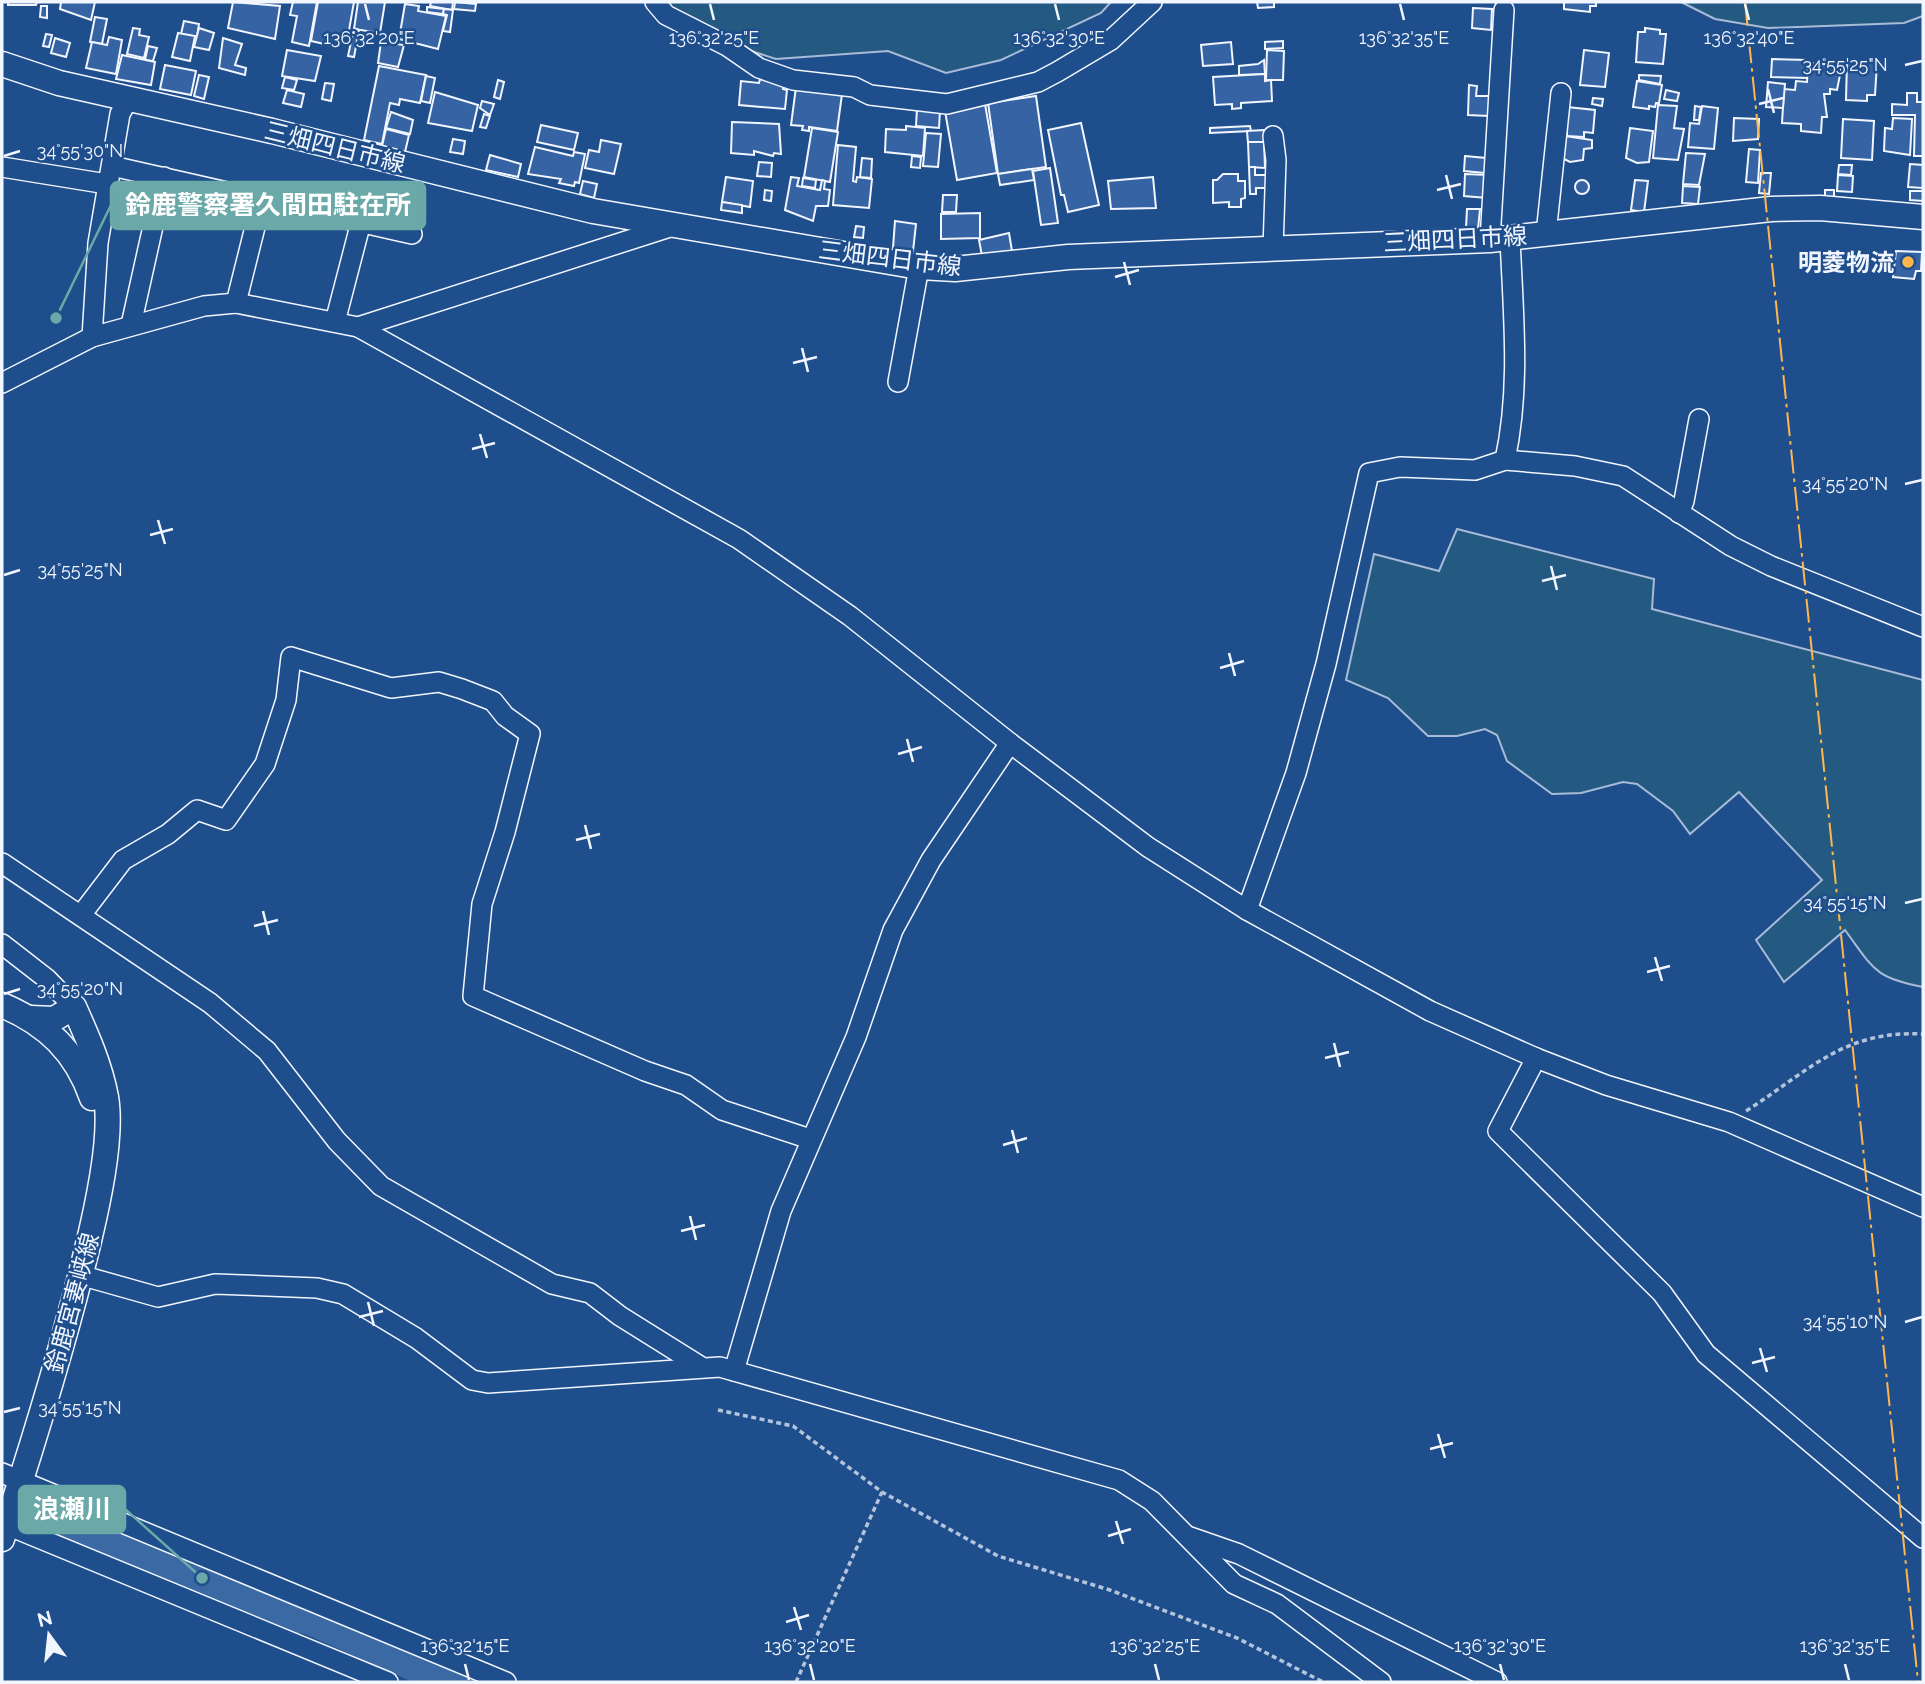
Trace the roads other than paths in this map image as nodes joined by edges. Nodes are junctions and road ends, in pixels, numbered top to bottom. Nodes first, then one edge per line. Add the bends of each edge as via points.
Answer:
1 (654, 2) edge
2 (1152, 2) edge
3 (1503, 10) dead end
4 (2, 64) edge
5 (1561, 93) dead end
6 (128, 99) junction
7 (1273, 136) dead end
8 (2, 167) edge
9 (110, 175) junction
10 (164, 177) junction
11 (262, 199) junction
12 (1923, 217) edge
13 (362, 222) junction
14 (673, 226) junction
15 (412, 234) dead end
16 (1546, 234) junction
17 (1500, 239) junction
18 (1273, 249) junction
19 (919, 267) junction
20 (236, 303) junction
21 (335, 322) junction
22 (131, 325) junction
23 (358, 327) junction
24 (92, 337) junction
25 (898, 382) dead end
26 (2, 383) edge
27 (1699, 419) dead end
28 (1505, 460) junction
29 (1679, 513) junction
30 (1923, 627) edge
31 (1010, 743) junction
32 (2, 863) edge
33 (1247, 910) junction
34 (81, 915) junction
35 (2, 944) edge
36 (2, 1005) edge
37 (74, 1007) junction
38 (31, 1017) junction
39 (1536, 1058) junction
40 (810, 1139) junction
41 (105, 1144) junction
42 (1923, 1207) edge
43 (80, 1275) junction
44 (700, 1366) junction
45 (734, 1371) junction
46 (14, 1479) edge
47 (5, 1527) edge
48 (1189, 1536) junction
49 (1923, 1538) edge
50 (388, 1682) edge
51 (506, 1682) edge
52 (1381, 1682) edge
53 (1497, 1682) edge

1 - 2 street via 666,15 759,68 793,80 947,104 1038,82 1111,40
3 - 17 street
4 - 6 main road, 三畑四日市線
5 - 16 street
6 - 9 street via 120,114
6 - 14 main road, 三畑四日市線 via 593,211
7 - 18 street
8 - 9 street
9 - 10 street
9 - 24 street via 98,243
10 - 11 street
10 - 22 street
11 - 13 street
11 - 20 street
12 - 16 main road, 三畑四日市線 via 1821,208 1771,209
13 - 15 street
13 - 21 street
14 - 19 main road, 三畑四日市線
14 - 23 street
16 - 17 main road, 三畑四日市線
17 - 18 main road, 三畑四日市線
17 - 28 street via 1515,374
18 - 19 main road, 三畑四日市線 via 1068,257 955,270
19 - 25 street
20 - 21 street
20 - 22 street via 204,306
21 - 23 street
22 - 24 street
23 - 31 street via 739,539 850,616
24 - 26 street
27 - 29 street
28 - 29 street via 1623,476
28 - 33 street via 1475,470 1400,467 1369,473 1296,773
29 - 30 street via 1771,566
31 - 33 street via 1148,847
31 - 40 street via 911,896
32 - 34 street
33 - 39 street via 1430,1011
34 - 40 street via 123,860 168,834 188,815 197,810 226,820 265,764 284,709 291,657 391,688 439,682 493,701 530,733 482,904 473,996 686,1085 722,1110
34 - 44 street via 242,1028 267,1051 356,1163 381,1186 552,1284 590,1293
35 - 37 street
36 - 38 main road, 鈴鹿宮妻峡線
37 - 38 main road, 鈴鹿宮妻峡線 via 54,1019
37 - 41 main road, 鈴鹿宮妻峡線 via 91,1045 106,1099
38 - 41 main road, 鈴鹿宮妻峡線 via 73,1056 97,1110
39 - 42 street via 1606,1085 1729,1122
39 - 49 street via 1498,1131 1662,1293 1706,1354
40 - 45 street via 781,1212
41 - 43 main road, 鈴鹿宮妻峡線 via 103,1175
43 - 44 street via 158,1297 215,1284 317,1288 343,1294 416,1338 472,1380 488,1383
43 - 46 main road, 鈴鹿宮妻峡線
44 - 45 street
45 - 48 street via 1119,1480 1138,1489
46 - 47 main road, 鈴鹿宮妻峡線
46 - 51 street
47 - 50 street
48 - 52 street via 1234,1584 1277,1604
48 - 53 street via 1238,1554

